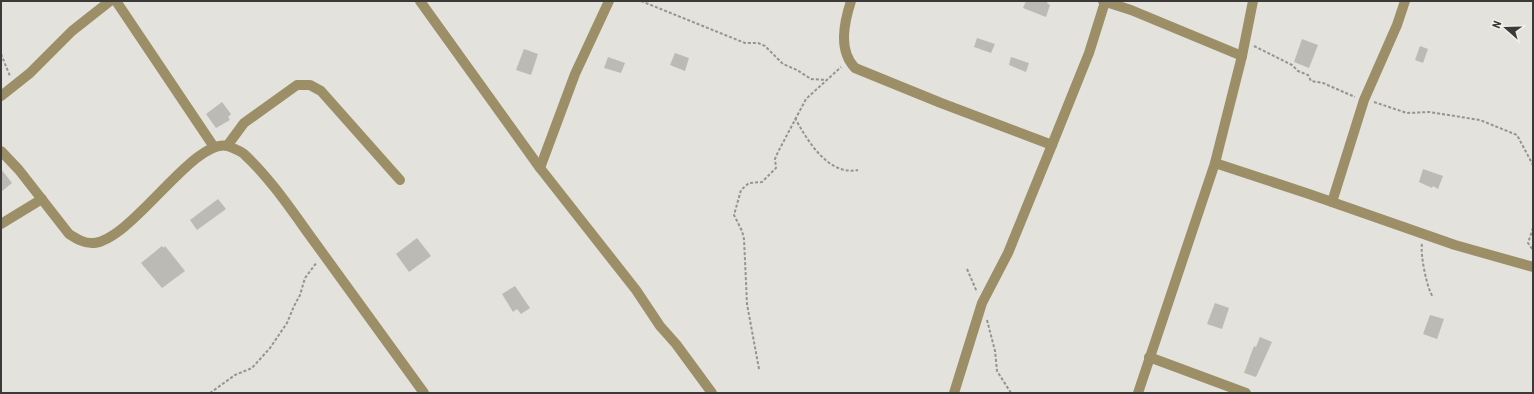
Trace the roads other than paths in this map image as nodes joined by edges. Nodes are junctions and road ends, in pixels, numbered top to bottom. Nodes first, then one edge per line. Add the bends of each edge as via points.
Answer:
1 (110, 1) edge
2 (116, 1) edge
3 (420, 1) edge
4 (609, 1) edge
5 (851, 1) edge
6 (1104, 1) edge
7 (1253, 1) edge
8 (1405, 1) edge
9 (1242, 56) junction
10 (1, 96) edge
11 (1052, 144) junction
12 (227, 146) junction
13 (214, 147) junction
14 (1, 151) edge
15 (1216, 163) junction
16 (540, 168) junction
17 (400, 180) dead end
18 (42, 200) junction
19 (1332, 202) junction
20 (1, 224) edge
21 (1533, 267) edge
22 (1149, 357) junction
23 (1139, 392) edge
24 (424, 393) edge
25 (712, 393) edge
26 (954, 393) edge
27 (1246, 393) edge

1 - 10 street via 72,31 14,87
2 - 13 street
3 - 16 street
4 - 16 street via 575,74
5 - 11 street via 844,42 848,61 855,68
6 - 9 street
6 - 11 street via 1089,53
7 - 9 street
8 - 19 street via 1364,100
9 - 15 street
11 - 26 street via 1008,253 982,303
12 - 13 street
12 - 17 street via 244,123 283,93 297,84 310,85 321,91
12 - 24 street via 243,153 253,163 294,214
13 - 18 street via 193,161 107,240 93,243 81,241 69,234
14 - 18 street
15 - 19 street
15 - 22 street
16 - 25 street via 636,290 660,326
18 - 20 street
19 - 21 street via 1455,245
22 - 23 street
22 - 27 street

